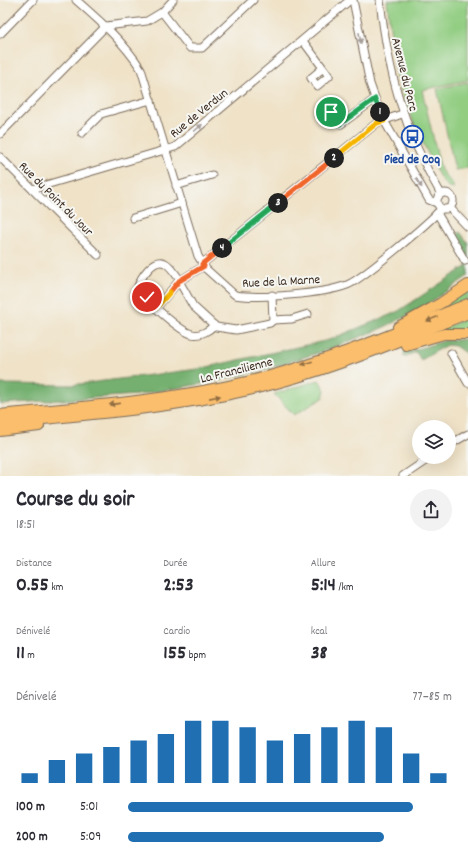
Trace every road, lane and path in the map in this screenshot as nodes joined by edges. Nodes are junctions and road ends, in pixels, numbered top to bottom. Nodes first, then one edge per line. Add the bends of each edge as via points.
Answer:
1 (33, 0) edge
2 (76, 0) edge
3 (173, 0) edge
4 (253, 0) edge
5 (350, 0) edge
6 (353, 0) edge
7 (380, 0) edge
8 (162, 12) junction
9 (106, 26) junction
10 (0, 34) edge
11 (303, 41) junction
12 (323, 68) dead end
13 (375, 99) junction
14 (151, 100) junction
15 (331, 112) dead end
16 (402, 114) junction
17 (384, 121) junction
18 (82, 133) dead end
19 (0, 134) edge
20 (166, 151) junction
21 (0, 157) edge
22 (212, 175) dead end
23 (176, 186) junction
24 (32, 190) junction
25 (441, 194) junction
26 (182, 203) junction
27 (438, 208) junction
28 (450, 208) junction
29 (133, 218) dead end
30 (468, 228) edge
31 (98, 255) dead end
32 (465, 261) dead end
33 (203, 265) junction
34 (179, 281) junction
35 (468, 285) edge
36 (272, 295) junction
37 (468, 304) edge
38 (156, 308) junction
39 (308, 314) dead end
40 (468, 314) edge
41 (272, 320) junction
42 (214, 325) junction
43 (468, 334) edge
44 (451, 354) dead end
45 (345, 357) junction
46 (468, 383) edge
47 (107, 413) junction
48 (0, 415) edge
49 (0, 423) edge
50 (0, 431) edge
51 (466, 434) edge
52 (456, 440) edge
53 (421, 464) edge
54 (403, 476) edge

1 - 10 street
2 - 9 street, Rue de la Marne
3 - 8 street
4 - 8 street via 202,48 195,49 190,48
5 - 11 street, Rue de Verdun
6 -> 13 street
7 - 16 street, Avenue du Parc via 385,44
8 - 9 street via 147,22
9 - 14 street, Rue de la Marne via 134,57 141,69
9 - 19 street
11 - 12 street
20 -> 11 street, Rue de Verdun via 180,143
13 - 15 street via 340,124
13 - 17 street
14 - 18 street via 101,114
14 - 20 street, Rue de la Marne
16 - 17 street
16 - 25 street, Avenue du Parc
17 -> 27 street via 429,200
17 - 33 street via 377,123
20 - 23 street, Rue de la Marne
20 - 24 street, Rue de Verdun
21 - 24 street, Rue du Point du Jour
22 - 23 street
23 - 26 street, Rue de la Marne
24 - 31 street, Rue du Point du Jour
25 - 27 street via 438,198
25 - 28 street via 446,193 452,198
26 - 29 street
26 - 33 street, Rue de la Marne
27 - 28 street
27 - 32 street
27 - 36 street, Rue de la Marne via 348,285 321,291
28 - 30 street
33 - 34 street
33 - 36 street, Rue de la Marne via 235,295
34 - 38 street
34 - 38 street via 163,262 155,264 146,272 139,284 139,290
34 - 42 street via 193,306
35 - 45 highway via 394,329 362,342
36 - 41 street
37 -> 45 highway, La Francilienne
38 - 42 street via 182,330 193,335 208,331
39 - 41 street via 292,319
40 - 45 highway, La Francilienne
41 - 42 street via 266,325 236,330
43 - 45 highway via 434,336 358,361
44 - 46 street
47 -> 45 highway, La Francilienne via 249,390
45 -> 48 highway, La Francilienne via 182,395
47 - 49 highway, La Francilienne
47 - 50 highway via 99,418
51 - 52 street
53 - 54 street

